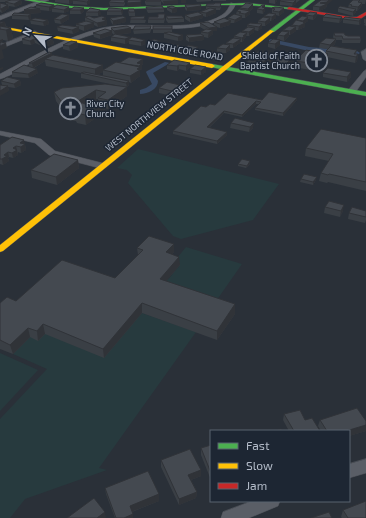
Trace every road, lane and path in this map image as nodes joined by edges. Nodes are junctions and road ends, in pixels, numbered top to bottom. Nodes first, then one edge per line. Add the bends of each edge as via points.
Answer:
1 (27, 0) edge
2 (313, 0) edge
3 (43, 1) edge
4 (233, 4) junction
5 (300, 10) junction
6 (366, 13) edge
7 (0, 18) edge
8 (182, 25) junction
9 (0, 27) edge
10 (35, 33) junction
11 (188, 33) edge
12 (73, 40) junction
13 (0, 47) edge
14 (366, 51) edge
15 (366, 59) edge
16 (224, 68) junction
17 (366, 72) edge
18 (0, 77) edge
19 (352, 91) junction
20 (366, 94) edge
21 (0, 133) edge
22 (102, 166) junction
23 (0, 249) edge
24 (366, 466) edge
25 (350, 471) edge
26 (269, 502) edge
27 (229, 518) edge

1 - 3 street
2 - 5 street, WEST NORTHVIEW STREET
3 - 4 street via 61,6 114,9
3 - 7 street
4 - 5 street
4 - 8 street via 224,16 202,23
5 - 6 street via 358,18
5 - 16 street, WEST NORTHVIEW STREET
8 - 11 street
8 - 12 street via 108,28
9 - 10 street, NORTH COLE ROAD
10 - 12 street, NORTH COLE ROAD
10 - 13 street
12 - 16 street, NORTH COLE ROAD
12 - 18 street
14 - 15 street
16 - 19 street, NORTH COLE ROAD
16 - 22 street, WEST NORTHVIEW STREET
17 - 19 street
19 - 20 street, NORTH COLE ROAD
21 - 22 street via 38,141 52,153
22 - 23 street, WEST NORTHVIEW STREET
24 - 25 street
26 - 27 street

